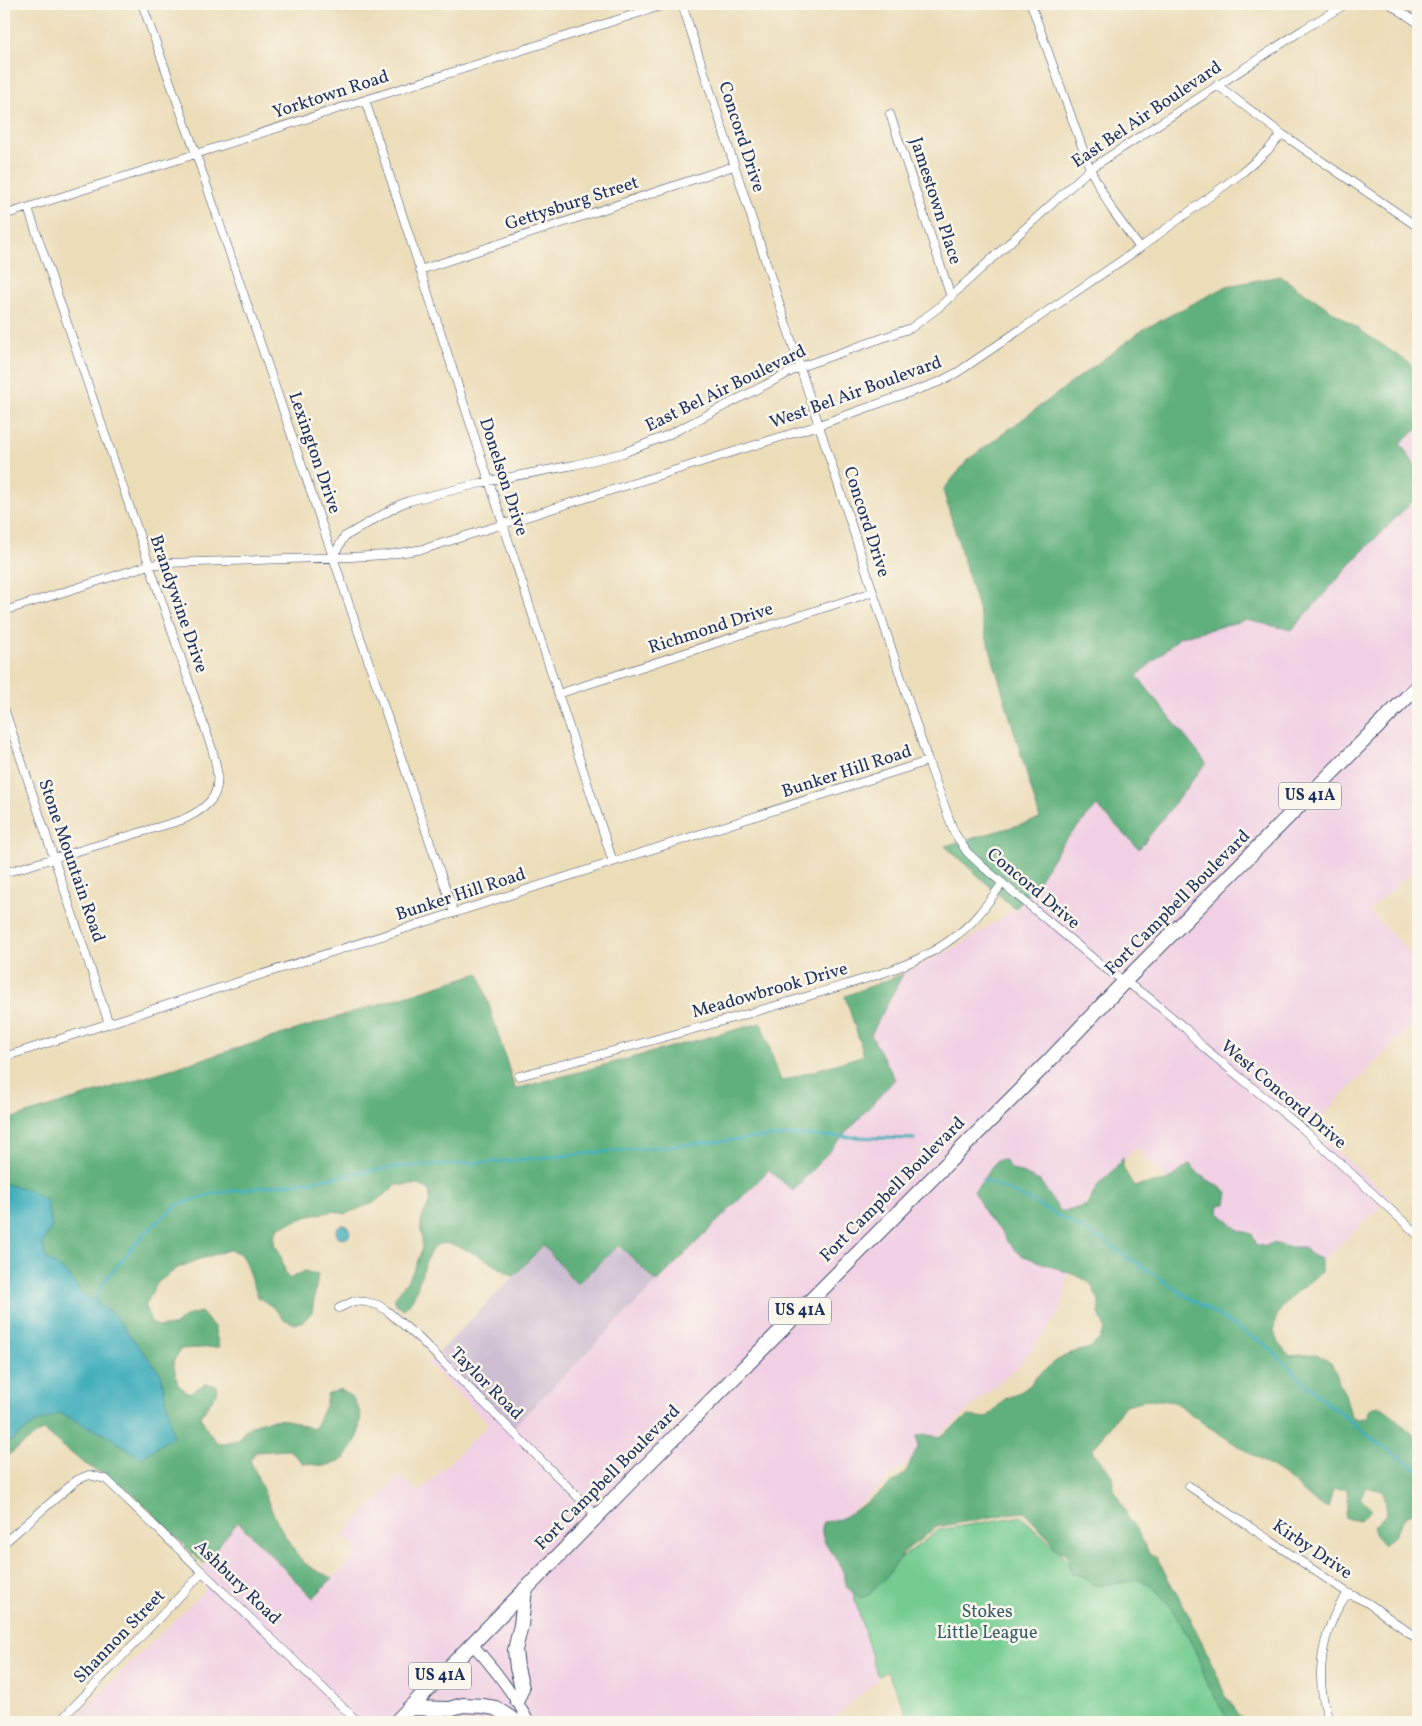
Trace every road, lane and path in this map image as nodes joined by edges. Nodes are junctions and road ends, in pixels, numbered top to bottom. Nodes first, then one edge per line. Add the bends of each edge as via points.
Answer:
1 (142, 4) edge
2 (668, 4) edge
3 (682, 4) edge
4 (1031, 4) edge
5 (1346, 4) edge
6 (1390, 4) edge
7 (1401, 6) edge
8 (1418, 23) edge
9 (1217, 85) junction
10 (365, 100) junction
11 (890, 114) dead end
12 (1282, 134) junction
13 (196, 154) junction
14 (734, 166) junction
15 (1090, 169) junction
16 (28, 208) junction
17 (4, 215) edge
18 (1418, 227) edge
19 (1140, 248) junction
20 (420, 270) junction
21 (950, 296) junction
22 (800, 367) junction
23 (819, 425) junction
24 (489, 481) junction
25 (503, 525) junction
26 (333, 557) junction
27 (149, 565) junction
28 (873, 592) junction
29 (4, 611) edge
30 (1418, 686) edge
31 (558, 694) junction
32 (4, 708) edge
33 (928, 761) junction
34 (54, 857) junction
35 (613, 862) junction
36 (4, 873) edge
37 (1002, 884) junction
38 (454, 913) junction
39 (1125, 981) junction
40 (109, 1024) junction
41 (4, 1057) edge
42 (519, 1076) dead end
43 (1418, 1235) edge
44 (339, 1308) dead end
45 (1189, 1486) dead end
46 (597, 1516) junction
47 (4, 1544) edge
48 (203, 1572) junction
49 (525, 1589) junction
50 (1348, 1593) junction
51 (1418, 1639) edge
52 (472, 1644) junction
53 (517, 1700) junction
54 (409, 1708) junction
55 (59, 1722) edge
56 (358, 1722) edge
57 (396, 1722) edge
58 (517, 1722) edge
59 (529, 1722) edge
60 (1330, 1722) edge

1 - 13 street, Lexington Drive
2 - 10 street, Yorktown Road
3 - 14 street, Concord Drive
4 - 15 street
5 - 9 street, East Bel Air Boulevard
6 - 7 street
7 - 8 street
9 - 12 street
9 - 15 street, East Bel Air Boulevard
10 - 13 street, Yorktown Road
10 - 20 street, Donelson Drive
11 - 21 street, Jamestown Place
12 - 18 street
12 - 19 street, West Bel Air Boulevard via 1243,172
13 - 16 street, Yorktown Road
13 - 26 street, Lexington Drive
14 - 20 street, Gettysburg Street
14 - 22 street, Concord Drive
15 - 19 street via 1112,210
15 - 21 street, East Bel Air Boulevard
16 - 17 street, Yorktown Road
16 - 27 street, Brandywine Drive
19 - 23 street, West Bel Air Boulevard via 958,372 918,390
20 - 24 street, Donelson Drive
21 - 22 street, East Bel Air Boulevard via 911,328
22 - 23 street, Concord Drive
22 - 24 street, East Bel Air Boulevard via 668,435 630,450
23 - 25 street, West Bel Air Boulevard
23 - 28 street, Concord Drive
24 - 25 street, Donelson Drive
24 - 26 street, East Bel Air Boulevard via 399,505 344,537
25 - 26 street, West Bel Air Boulevard via 424,549 385,556
25 - 31 street, Donelson Drive
26 - 27 street, West Bel Air Boulevard
26 - 38 street, Lexington Drive
27 - 29 street, West Bel Air Boulevard
27 - 34 street, Brandywine Drive via 212,749 218,784 205,808 182,820
28 - 31 street, Richmond Drive
28 - 33 street, Concord Drive
30 - 39 highway, Fort Campbell Boulevard / US 41A
31 - 35 street, Donelson Drive
32 - 34 street, Stone Mountain Road
33 - 35 street, Bunker Hill Road
33 - 37 street, Concord Drive via 954,832 967,852
34 - 36 street, Brandywine Drive
34 - 40 street, Stone Mountain Road
35 - 38 street, Bunker Hill Road
37 - 39 street, Concord Drive
37 - 42 street, Meadowbrook Drive via 978,917 957,936 892,969 757,1012
38 - 40 street, Bunker Hill Road
39 - 43 street, West Concord Drive via 1301,1127
39 - 46 highway, Fort Campbell Boulevard / US 41A
40 - 41 street, Bunker Hill Road
44 - 46 street, Taylor Road via 354,1301 378,1305 386,1310 420,1339
45 - 50 street, Kirby Drive
46 - 49 highway, Fort Campbell Boulevard / US 41A
47 - 48 street, Ashbury Road via 77,1480 89,1475 106,1479 115,1486
48 - 55 street, Shannon Street
48 - 56 street, Ashbury Road
49 - 52 highway, Fort Campbell Boulevard / US 41A
49 - 53 highway via 515,1650 522,1688
50 - 51 street, Kirby Drive via 1368,1603
50 - 60 street via 1334,1614 1323,1646 1320,1683
52 - 53 street
52 - 54 highway, Fort Campbell Boulevard / US 41A
53 - 59 street
54 - 57 highway, Fort Campbell Boulevard / US 41A
54 - 58 highway via 449,1710 463,1705 483,1706 495,1708

